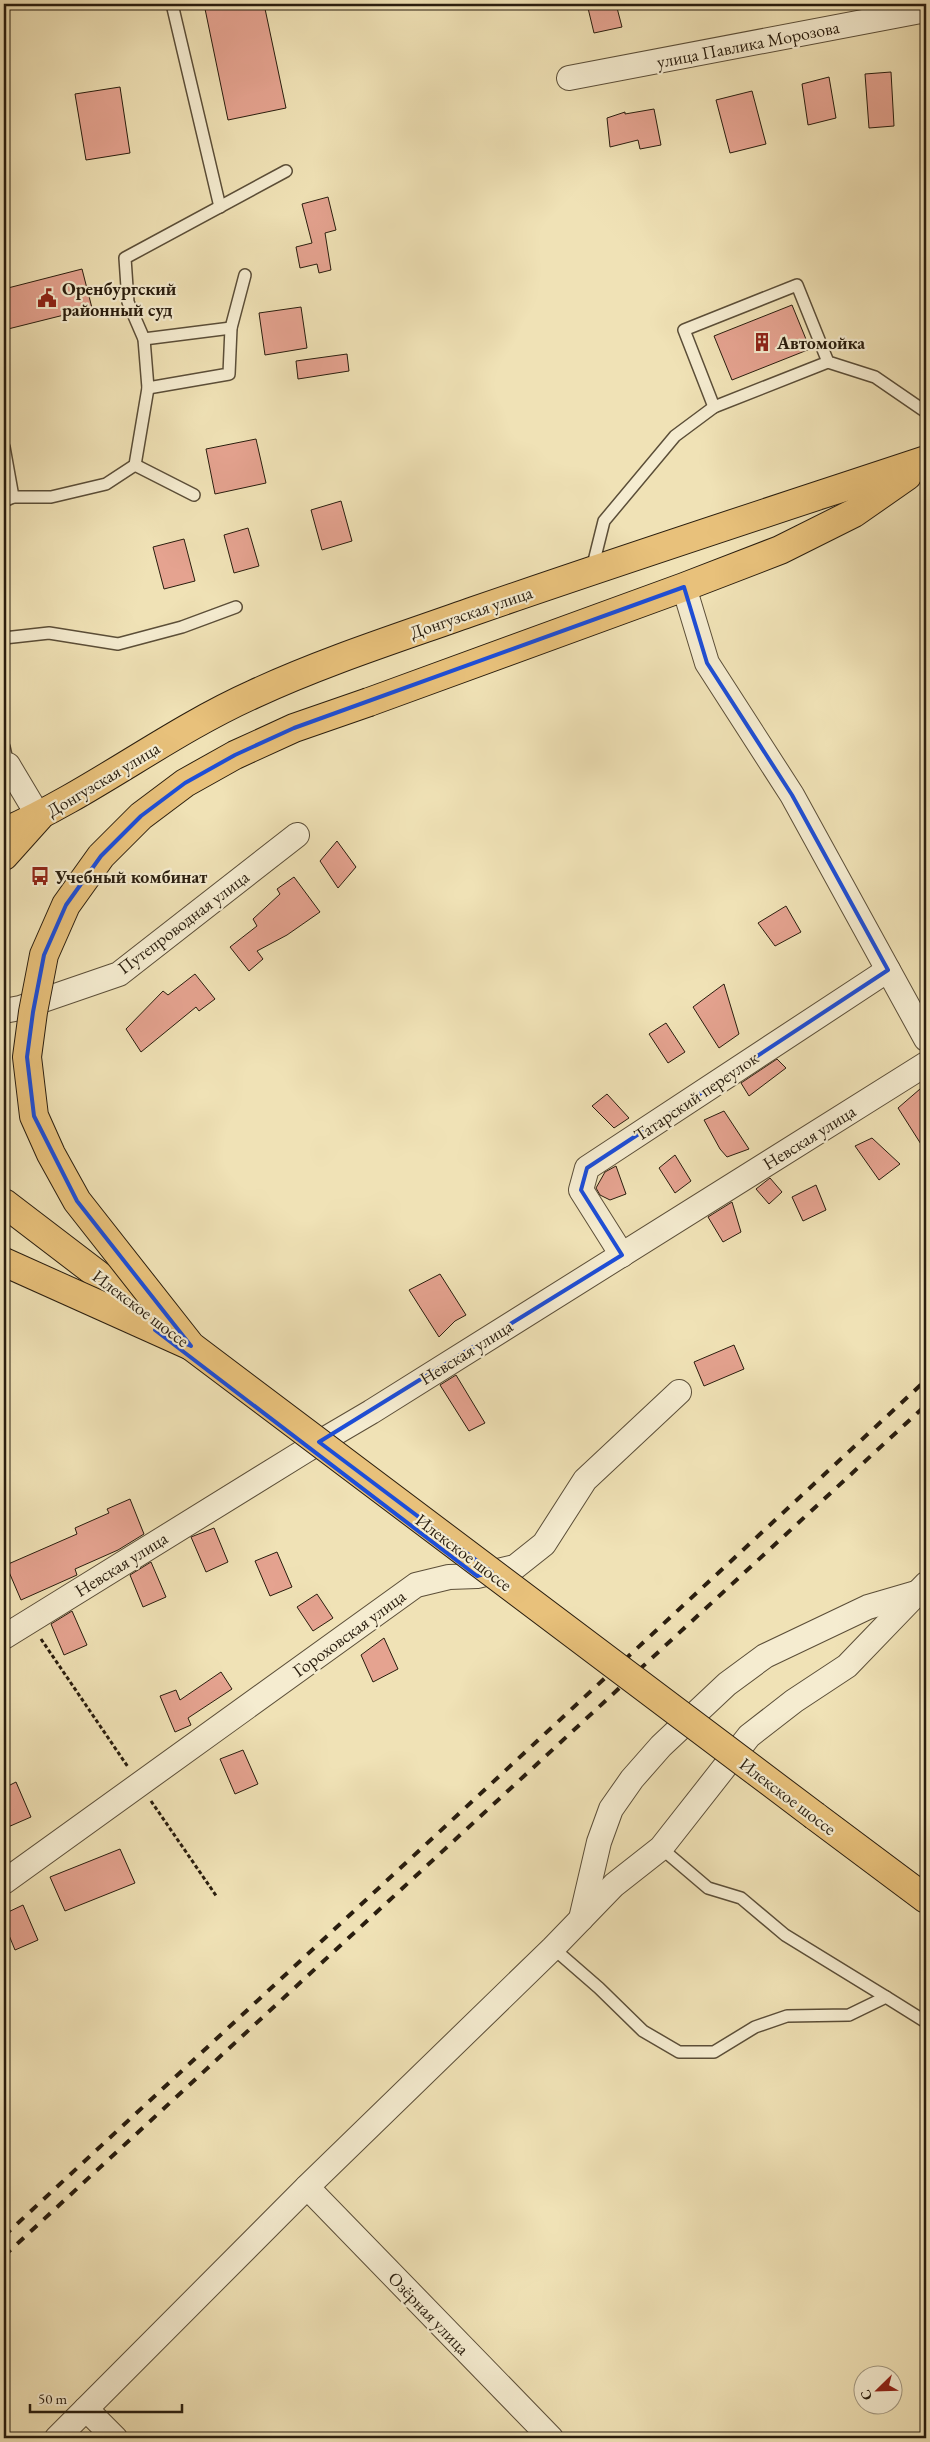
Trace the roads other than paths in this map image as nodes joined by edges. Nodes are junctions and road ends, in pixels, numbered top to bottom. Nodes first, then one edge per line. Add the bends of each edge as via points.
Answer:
1 (172, 4) edge
2 (926, 10) edge
3 (569, 78) dead end
4 (286, 171) dead end
5 (220, 207) junction
6 (245, 275) dead end
7 (231, 328) junction
8 (144, 339) junction
9 (828, 362) junction
10 (148, 388) junction
11 (714, 408) junction
12 (926, 412) edge
13 (4, 447) edge
14 (926, 461) edge
15 (135, 466) junction
16 (194, 495) dead end
17 (8, 499) edge
18 (591, 570) junction
19 (684, 587) junction
20 (236, 607) dead end
21 (4, 638) edge
22 (5, 760) edge
23 (39, 817) junction
24 (4, 832) edge
25 (297, 835) dead end
26 (4, 856) edge
27 (888, 970) junction
28 (4, 1011) edge
29 (926, 1038) edge
30 (926, 1064) edge
31 (4, 1202) edge
32 (4, 1212) edge
33 (622, 1255) junction
34 (4, 1262) edge
35 (191, 1346) junction
36 (679, 1392) dead end
37 (308, 1449) junction
38 (477, 1576) junction
39 (922, 1588) edge
40 (4, 1637) edge
41 (661, 1848) junction
42 (4, 1882) edge
43 (926, 1899) edge
44 (581, 1920) junction
45 (553, 1948) junction
46 (886, 1997) junction
47 (926, 2022) edge
48 (307, 2187) junction
49 (86, 2409) junction
50 (57, 2438) edge
51 (115, 2438) edge
52 (551, 2438) edge

1 - 5 lane
2 - 3 street, улица Павлика Морозова
4 - 5 lane
5 - 8 lane via 125,258 128,302
6 - 7 lane
7 - 8 lane
7 - 10 lane via 229,374
8 - 10 lane
9 - 11 lane
9 - 11 lane via 797,285 684,330
9 - 12 lane via 875,377
10 - 15 lane
11 - 18 lane via 675,436 604,521
13 - 17 lane
14 - 18 main road, Донгузская улица
14 - 19 main road via 854,513 780,550
15 - 16 lane
15 - 17 lane via 106,484 51,497
18 - 23 main road, Донгузская улица via 345,657 252,694 127,763
19 - 27 street via 707,663 792,795
19 - 35 main road, bridge via 294,728 234,755 185,783 141,816 101,856 66,905 44,955 33,1012 27,1057 34,1116 77,1201
20 - 21 lane via 182,627 118,644 49,633
22 - 23 street
23 - 24 main road, Донгузская улица
23 - 26 main road, Донгузская улица
25 - 28 street, Путепроводная улица via 119,974
27 - 29 street
27 - 33 street, Татарский переулок via 587,1168 581,1190
30 - 33 street, Невская улица
31 - 35 main road, Илекское шоссе, bridge
32 - 37 street
33 - 37 street, Невская улица
34 - 35 main road, bridge
35 - 43 main road, Илекское шоссе, bridge
36 - 38 street, Гороховская улица via 585,1480 544,1544 515,1567
37 - 38 street
37 - 40 street, Невская улица
38 - 42 street, Гороховская улица via 449,1577 416,1585
39 - 41 street via 847,1666 749,1736
39 - 44 street via 868,1607 765,1656 727,1684 661,1746 611,1809 599,1842
41 - 44 street via 614,1885
41 - 46 lane via 708,1888 741,1898 785,1934
44 - 45 street
45 - 46 lane via 642,2031 679,2052 714,2052 754,2027 787,2016 849,2014
45 - 48 street
46 - 47 lane
48 - 49 street
48 - 52 street, Озёрная улица
49 - 50 street
49 - 51 street

